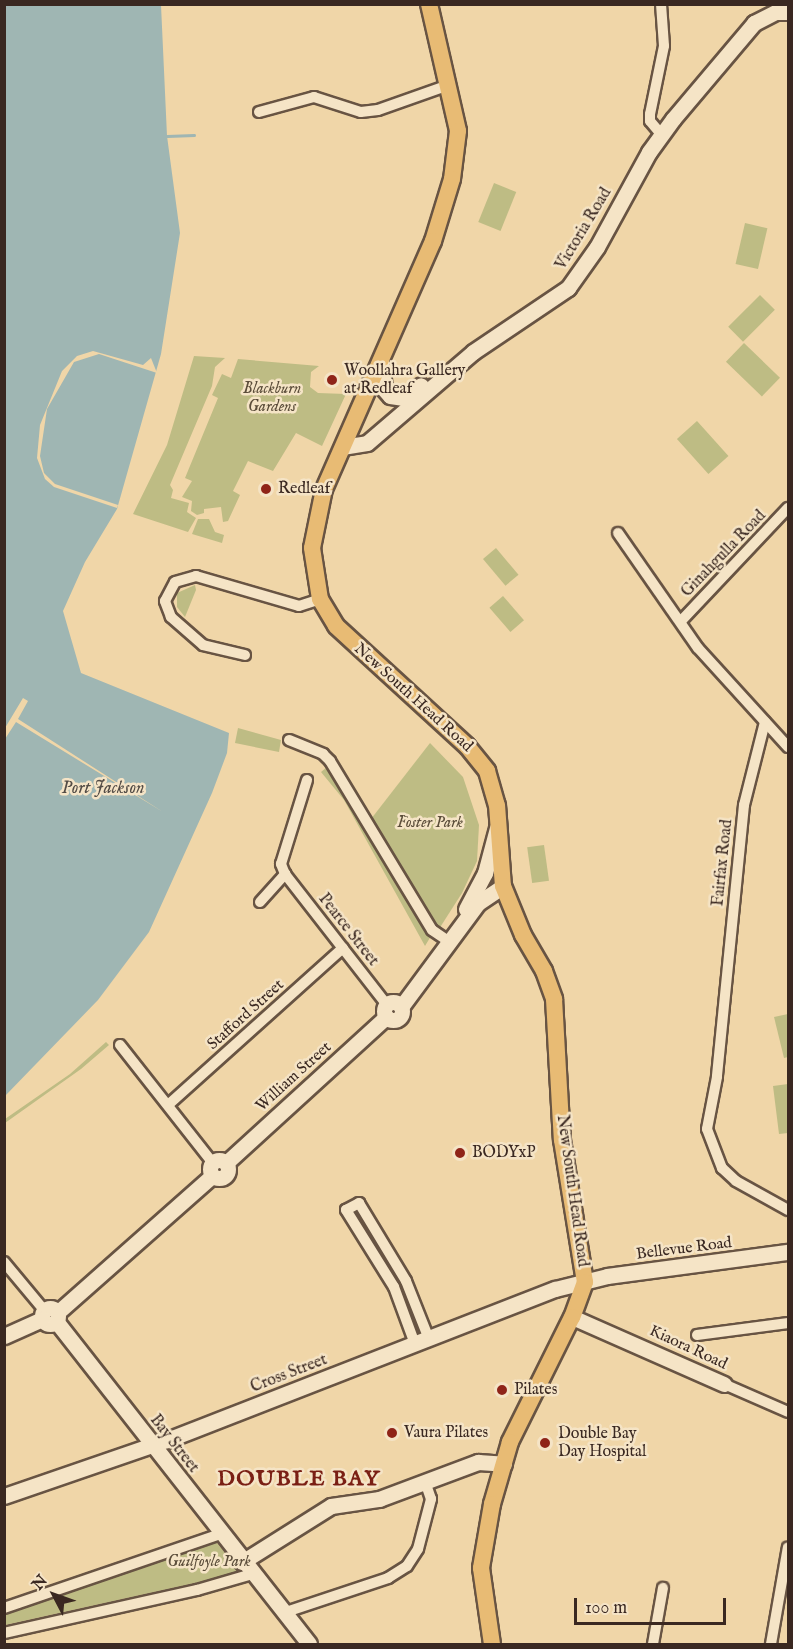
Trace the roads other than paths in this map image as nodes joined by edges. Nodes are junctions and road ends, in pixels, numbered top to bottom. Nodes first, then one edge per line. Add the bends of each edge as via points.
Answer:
1 (429, 4) edge
2 (661, 4) edge
3 (780, 10) edge
4 (449, 85) junction
5 (259, 112) dead end
6 (661, 134) junction
7 (533, 312) junction
8 (381, 360) junction
9 (342, 447) junction
10 (789, 508) edge
11 (618, 533) dead end
12 (320, 599) junction
13 (681, 621) junction
14 (245, 656) dead end
15 (765, 722) junction
16 (289, 740) dead end
17 (789, 747) edge
18 (307, 780) dead end
19 (499, 821) junction
20 (285, 874) junction
21 (503, 886) junction
22 (260, 902) dead end
23 (452, 938) junction
24 (343, 948) junction
25 (391, 1009) junction
26 (120, 1045) dead end
27 (168, 1105) junction
28 (217, 1167) junction
29 (789, 1210) edge
30 (373, 1226) junction
31 (361, 1233) junction
32 (789, 1252) edge
33 (4, 1262) edge
34 (404, 1279) junction
35 (585, 1282) junction
36 (392, 1285) junction
37 (50, 1316) junction
38 (572, 1317) junction
39 (789, 1323) edge
40 (697, 1335) dead end
41 (4, 1336) edge
42 (422, 1342) junction
43 (724, 1384) joint
44 (789, 1412) edge
45 (153, 1446) junction
46 (504, 1464) junction
47 (425, 1482) junction
48 (4, 1496) edge
49 (220, 1534) junction
50 (789, 1546) edge
51 (247, 1568) junction
52 (663, 1588) dead end
53 (4, 1608) edge
54 (284, 1613) junction
55 (4, 1633) edge
56 (307, 1644) edge
57 (492, 1644) edge
58 (653, 1644) edge
59 (771, 1644) edge

1 - 4 main road, New South Head Road
2 - 6 street via 664,46 650,121
3 - 6 street, Victoria Road via 754,23
4 - 5 street via 378,110 361,112 314,97
4 - 8 main road, New South Head Road via 458,153 446,205
6 - 7 street, Victoria Road via 583,270 559,296
7 - 8 street via 476,340 404,398 395,399 385,391
7 - 9 street, Victoria Road via 474,352 368,443
8 - 9 main road, New South Head Road
9 - 12 main road, New South Head Road via 324,489 313,530
10 - 13 street, Ginahgulla Road
11 - 13 street
12 - 14 street via 299,606 196,576 175,582 165,601 171,617 203,645
12 - 19 main road, New South Head Road via 328,616 348,639 475,754 491,780
13 - 15 street via 698,648
15 - 17 street
15 - 29 street, Fairfax Road via 744,805 717,1077 707,1129 722,1168 736,1181
16 - 23 street via 323,754 330,761 432,930
18 - 20 street via 281,864
19 - 21 main road, New South Head Road
19 - 23 street via 485,873
20 - 22 street
20 - 24 street, Pearce Street
21 - 23 street, William Street via 484,897
21 - 35 main road, New South Head Road via 554,999 563,1150
23 - 25 street, William Street
24 - 25 street, Pearce Street
24 - 27 street, Stafford Street
25 - 28 street, William Street
26 - 27 street
27 - 28 street
28 - 37 street, William Street
30 - 31 street
30 - 31 street via 359,1203 346,1210
30 - 34 street
31 - 36 street
32 - 35 street, Bellevue Road
33 - 37 street, Bay Street
34 - 36 street
34 - 42 street
35 - 38 main road, New South Head Road
35 - 42 street, Cross Street via 555,1289
36 - 42 street
37 - 41 street, William Street
37 - 45 street, Bay Street
38 - 43 street, Kiaora Road
38 - 46 main road, New South Head Road via 521,1416
39 - 40 street
42 - 45 street, Cross Street
43 - 44 street, Kiaora Road
45 - 48 street, Cross Street
45 - 49 street, Bay Street
46 - 47 street via 478,1462
46 - 57 main road, New South Head Road via 482,1556 483,1596
47 - 51 street via 379,1499 331,1506
47 - 54 street via 431,1499 425,1523 415,1556 402,1570
49 - 51 street, Bay Street
49 - 53 street
50 - 59 street
51 - 54 street, Bay Street
51 - 55 street via 196,1590
52 - 58 street
54 - 56 street, Bay Street

